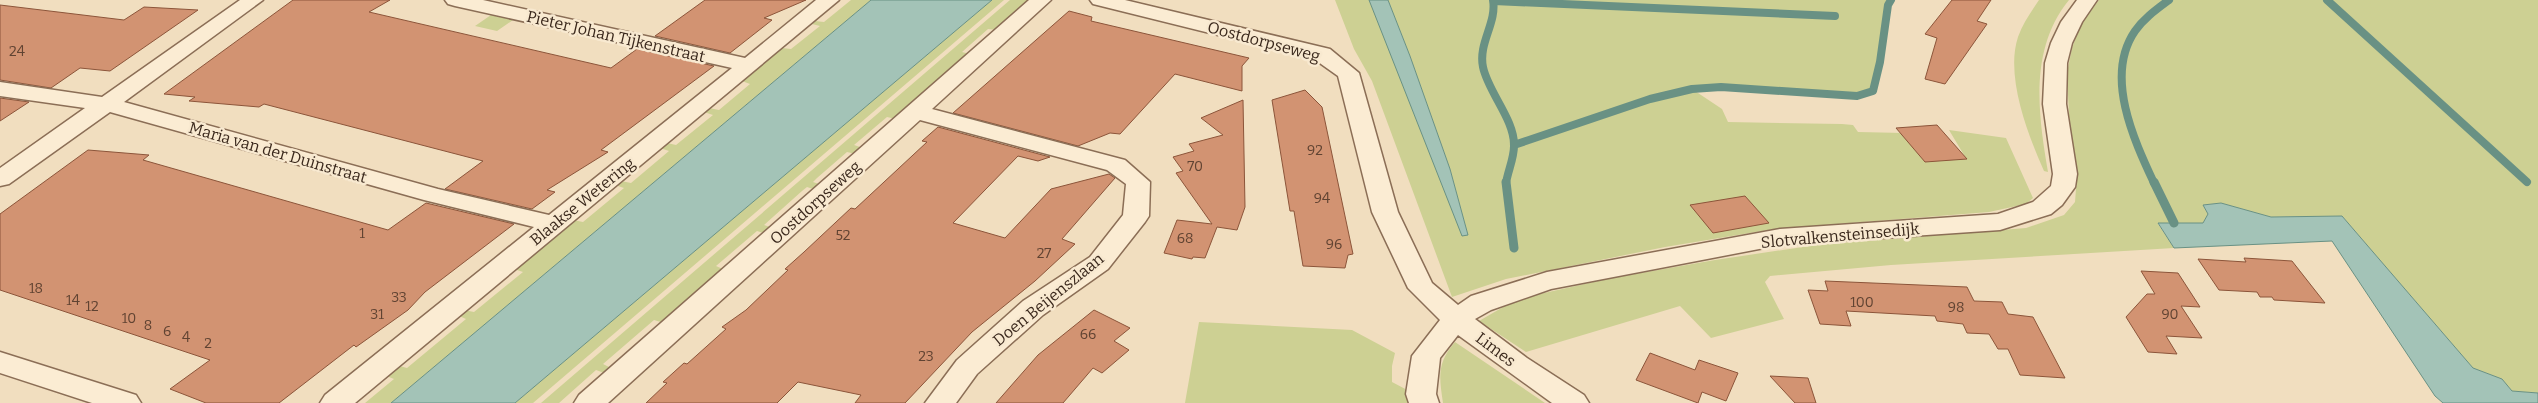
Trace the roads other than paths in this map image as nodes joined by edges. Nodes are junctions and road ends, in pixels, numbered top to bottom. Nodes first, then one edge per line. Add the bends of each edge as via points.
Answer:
1 (253, 0) edge
2 (455, 0) edge
3 (829, 0) edge
4 (1041, 0) edge
5 (1100, 0) edge
6 (2087, 0) edge
7 (748, 65) junction
8 (0, 89) edge
9 (106, 104) junction
10 (916, 112) junction
11 (0, 179) edge
12 (554, 224) junction
13 (1421, 288) joint
14 (1456, 319) junction
15 (0, 362) edge
16 (126, 403) edge
17 (335, 403) edge
18 (589, 403) edge
19 (940, 403) edge
20 (1424, 403) edge
21 (1574, 403) edge

1 - 9 street
2 - 7 street, Pieter Johan Tijkenstraat
3 - 7 street, Blaakse Wetering
4 - 10 street, Oostdorpseweg
5 - 13 street, Oostdorpseweg via 1322,54 1348,73 1385,212
6 - 14 street, Slotvalkensteinsedijk via 2068,27 2058,50 2054,90 2065,174 2063,187 2042,208 2000,222 1770,239 1547,281 1481,303
7 - 12 street, Blaakse Wetering
8 - 9 street, Maria van der Duinstraat
9 - 11 street
9 - 12 street, Maria van der Duinstraat via 433,195
10 - 18 street, Oostdorpseweg
10 - 19 street, Doen Beijenszlaan via 1116,165 1138,182 1136,216 1099,263 1026,315 967,367
12 - 17 street, Blaakse Wetering
13 - 14 street, Limes
14 - 20 street, Slotvalkensteinsedijk via 1426,356 1421,394
14 - 21 street, Limes
15 - 16 street

